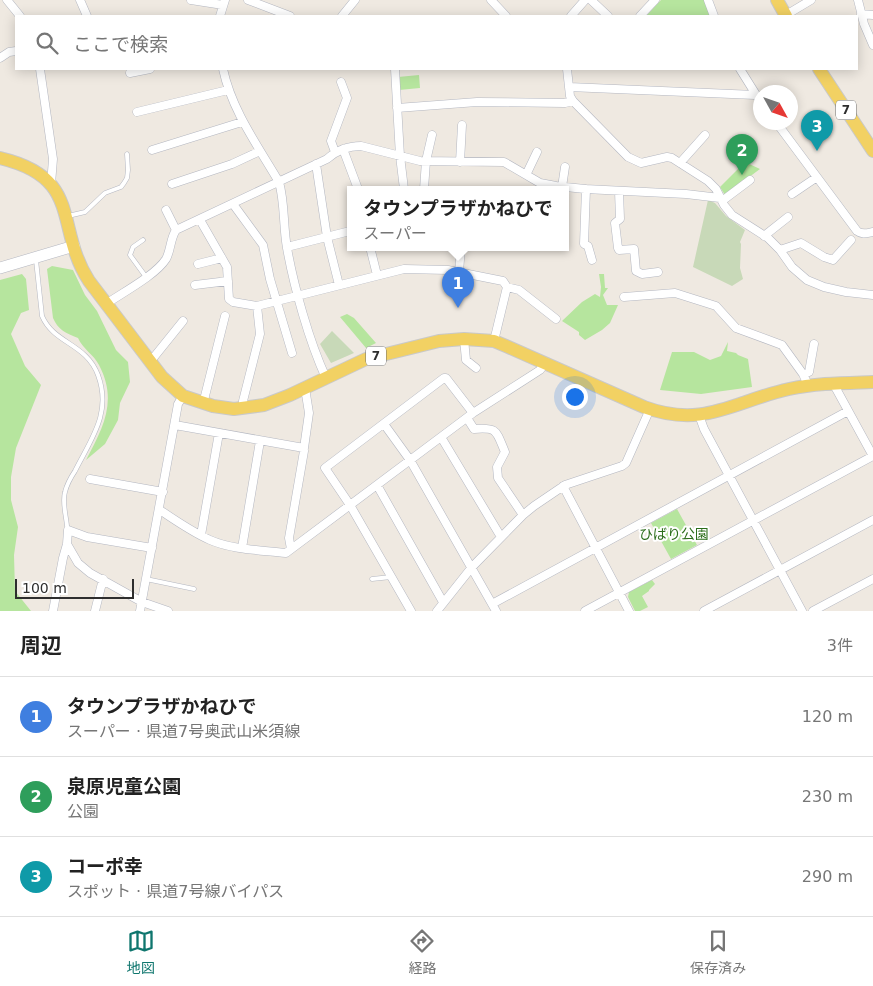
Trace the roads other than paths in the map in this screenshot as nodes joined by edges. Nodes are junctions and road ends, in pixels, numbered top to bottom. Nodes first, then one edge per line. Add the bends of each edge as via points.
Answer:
1 (7, 0) edge
2 (80, 0) edge
3 (191, 0) edge
4 (248, 0) edge
5 (355, 0) edge
6 (491, 0) edge
7 (585, 0) edge
8 (590, 0) edge
9 (655, 0) edge
10 (708, 0) edge
11 (777, 0) edge
12 (811, 0) edge
13 (858, 0) edge
14 (224, 3) edge
15 (861, 14) junction
16 (19, 15) edge
17 (87, 15) edge
18 (220, 15) edge
19 (287, 15) edge
20 (343, 15) edge
21 (505, 15) edge
22 (572, 15) edge
23 (607, 15) edge
24 (641, 15) edge
25 (714, 15) edge
26 (785, 15) edge
27 (788, 15) edge
28 (873, 15) edge
29 (873, 45) edge
30 (15, 51) edge
31 (0, 58) edge
32 (40, 70) edge
33 (143, 70) edge
34 (223, 70) edge
35 (395, 70) edge
36 (567, 70) edge
37 (741, 70) edge
38 (820, 70) edge
39 (130, 72) dead end
40 (342, 82) dead end
41 (569, 87) junction
42 (228, 90) junction
43 (753, 90) edge
44 (753, 98) edge
45 (573, 101) junction
46 (398, 108) junction
47 (137, 112) dead end
48 (242, 122) junction
49 (462, 126) dead end
50 (782, 130) edge
51 (432, 135) dead end
52 (705, 135) dead end
53 (152, 150) dead end
54 (339, 150) junction
55 (260, 151) junction
56 (873, 151) edge
57 (537, 152) dead end
58 (127, 154) dead end
59 (400, 156) junction
60 (0, 158) edge
61 (426, 161) junction
62 (460, 162) junction
63 (680, 163) junction
64 (316, 164) junction
65 (564, 167) dead end
66 (526, 175) junction
67 (817, 177) junction
68 (750, 180) dead end
69 (279, 182) junction
70 (51, 184) junction
71 (172, 184) dead end
72 (357, 186) edge
73 (404, 186) edge
74 (424, 186) edge
75 (554, 186) edge
76 (558, 186) edge
77 (569, 188) edge
78 (586, 189) junction
79 (619, 191) junction
80 (792, 194) dead end
81 (721, 200) junction
82 (233, 204) junction
83 (166, 210) dead end
84 (66, 217) junction
85 (788, 217) dead end
86 (200, 220) junction
87 (176, 230) junction
88 (347, 232) edge
89 (873, 232) edge
90 (764, 236) junction
91 (327, 237) junction
92 (143, 240) dead end
93 (851, 240) dead end
94 (74, 246) junction
95 (287, 248) junction
96 (780, 250) junction
97 (371, 251) edge
98 (461, 251) edge
99 (36, 258) junction
100 (222, 258) junction
101 (592, 260) dead end
102 (198, 264) dead end
103 (0, 268) edge
104 (458, 272) junction
105 (658, 272) dead end
106 (376, 275) junction
107 (146, 277) junction
108 (228, 282) junction
109 (195, 285) dead end
110 (339, 285) junction
111 (507, 286) junction
112 (873, 295) edge
113 (298, 296) junction
114 (624, 297) dead end
115 (276, 301) junction
116 (106, 304) junction
117 (257, 306) junction
118 (225, 316) dead end
119 (556, 319) dead end
120 (183, 321) dead end
121 (464, 339) junction
122 (494, 341) junction
123 (814, 344) dead end
124 (292, 352) dead end
125 (150, 362) junction
126 (546, 362) junction
127 (476, 368) dead end
128 (326, 378) junction
129 (805, 379) junction
130 (873, 382) edge
131 (833, 383) junction
132 (305, 388) junction
133 (183, 396) junction
134 (203, 404) junction
135 (243, 409) junction
136 (650, 409) junction
137 (848, 411) junction
138 (470, 415) junction
139 (699, 415) junction
140 (384, 424) junction
141 (175, 425) junction
142 (219, 434) junction
143 (442, 437) junction
144 (260, 441) junction
145 (304, 451) dead end
146 (873, 456) edge
147 (410, 460) junction
148 (729, 476) junction
149 (90, 479) dead end
150 (377, 485) junction
151 (562, 486) junction
152 (163, 492) junction
153 (350, 505) junction
154 (160, 510) junction
155 (523, 515) junction
156 (753, 520) junction
157 (873, 520) edge
158 (67, 526) dead end
159 (201, 535) junction
160 (501, 536) junction
161 (67, 544) junction
162 (595, 547) junction
163 (152, 548) junction
164 (242, 548) junction
165 (291, 549) junction
166 (472, 567) junction
167 (780, 570) junction
168 (391, 577) junction
169 (103, 579) junction
170 (146, 579) junction
171 (372, 579) dead end
172 (873, 579) edge
173 (194, 589) dead end
174 (619, 592) junction
175 (142, 602) junction
176 (443, 602) junction
177 (493, 607) edge
178 (53, 611) edge
179 (96, 611) edge
180 (140, 611) edge
181 (168, 611) edge
182 (411, 611) edge
183 (437, 611) edge
184 (584, 611) edge
185 (629, 611) edge
186 (704, 611) edge
187 (802, 611) edge
188 (813, 611) edge

1 - 16 street
2 - 17 street
3 - 14 street
4 - 19 street
5 - 20 street
6 - 21 street
7 - 22 street
8 - 23 street
9 - 24 street
10 - 25 street
11 - 26 main road
12 - 27 street
13 - 15 street
14 - 18 street
15 - 28 street
15 - 29 street
30 - 31 street
32 - 70 street via 53,159
33 - 39 street
34 - 42 street
35 - 46 street
36 - 41 street
37 - 43 street
38 - 56 main road, 7
40 - 54 street via 347,98 331,141
41 - 44 street
41 - 45 street
42 - 47 street
42 - 48 street
45 - 46 street via 478,102
45 - 63 street via 628,157 641,162 667,157
46 - 59 street
48 - 53 street
48 - 55 street
49 - 62 street
50 - 67 street
51 - 61 street
52 - 63 street
54 - 59 street via 361,146
54 - 64 street
54 - 72 street
55 - 69 street
55 - 71 street
57 - 66 street
58 - 84 lane via 127,178 121,187 105,193 85,212
59 - 61 street
59 - 73 street
60 - 70 main road, 7 via 36,171
61 - 62 street
61 - 74 street
62 - 66 street via 504,162
63 - 81 street via 708,181
64 - 69 street
64 - 91 street
65 - 76 street
66 - 75 street
67 - 80 street
67 - 89 street via 860,234
68 - 81 street
69 - 82 street
69 - 95 street
70 - 84 main road, 7
77 - 78 street
78 - 79 street
78 - 101 street via 584,244 588,246
79 - 81 street via 686,194
79 - 105 street via 620,219 615,223 618,248 634,249 636,271 642,274
81 - 90 street via 735,218
82 - 86 street
82 - 115 street via 263,245
83 - 87 street
84 - 94 main road, 7
85 - 90 street
86 - 87 street
86 - 100 street
87 - 107 street via 165,261
88 - 91 street
90 - 96 street
91 - 95 street
91 - 110 street
92 - 107 lane via 133,247 130,255
93 - 96 street via 833,260 801,242
94 - 99 street
94 - 116 main road, 7 via 85,276
95 - 113 street
96 - 112 street via 807,280 846,292
97 - 106 street
98 - 104 street
99 - 103 street
99 - 158 lane via 44,322 88,360 98,374 104,399 100,421 65,492
100 - 102 street
100 - 108 street via 227,266
104 - 106 street via 404,270
104 - 111 street via 503,280
106 - 110 street
107 - 116 street
108 - 109 street
108 - 117 street via 229,299
110 - 113 street
111 - 119 street via 519,290
111 - 122 street
113 - 115 street
113 - 128 street
114 - 129 street via 676,293 716,306 736,328 782,344
115 - 117 street
115 - 124 street
116 - 125 main road, 7
117 - 135 street via 260,334
118 - 134 street
120 - 125 street
121 - 122 main road, 7
121 - 127 street via 466,360
121 - 128 main road, 7 via 372,357
122 - 126 main road, 7
123 - 129 street
125 - 133 main road, 7
126 - 136 main road, 7
126 - 138 street via 540,370
128 - 132 main road, 7
129 - 131 main road, 7
129 - 139 main road, 7 via 724,410
130 - 131 main road, 7
131 - 137 street
132 - 135 main road, 7 via 273,402
132 - 144 street via 309,413 304,448
133 - 134 main road, 7
133 - 141 street via 178,404
134 - 135 main road, 7
136 - 139 main road, 7 via 670,414
136 - 151 street via 626,463
137 - 146 street
137 - 148 street
138 - 140 street via 444,378
138 - 143 street
138 - 155 street via 474,429 490,428 496,432 505,452 497,467 498,478
139 - 148 street
140 - 147 street
140 - 153 street via 325,468
141 - 142 street
141 - 152 street
142 - 144 street
142 - 159 street
143 - 147 street
143 - 160 street
144 - 164 street
145 - 165 street via 289,538
146 - 156 street
147 - 150 street
147 - 166 street
148 - 156 street
148 - 162 street
149 - 152 street
150 - 153 street
150 - 176 street
151 - 155 street
151 - 162 street
152 - 154 street
153 - 165 street
153 - 168 street
154 - 159 street
154 - 163 street
155 - 160 street
156 - 167 street
156 - 174 street
157 - 167 street
159 - 164 street
160 - 166 street
161 - 163 street via 68,530 87,537
161 - 169 street via 83,568
161 - 178 street
162 - 174 street
162 - 177 street
163 - 170 street
164 - 165 street via 286,553
166 - 176 street
166 - 177 street
167 - 186 street
167 - 187 street
168 - 171 lane
168 - 182 street
169 - 175 street
169 - 179 street
170 - 173 lane
170 - 175 street
172 - 188 street
174 - 184 street
174 - 185 street
175 - 180 street
175 - 181 street
176 - 183 street

